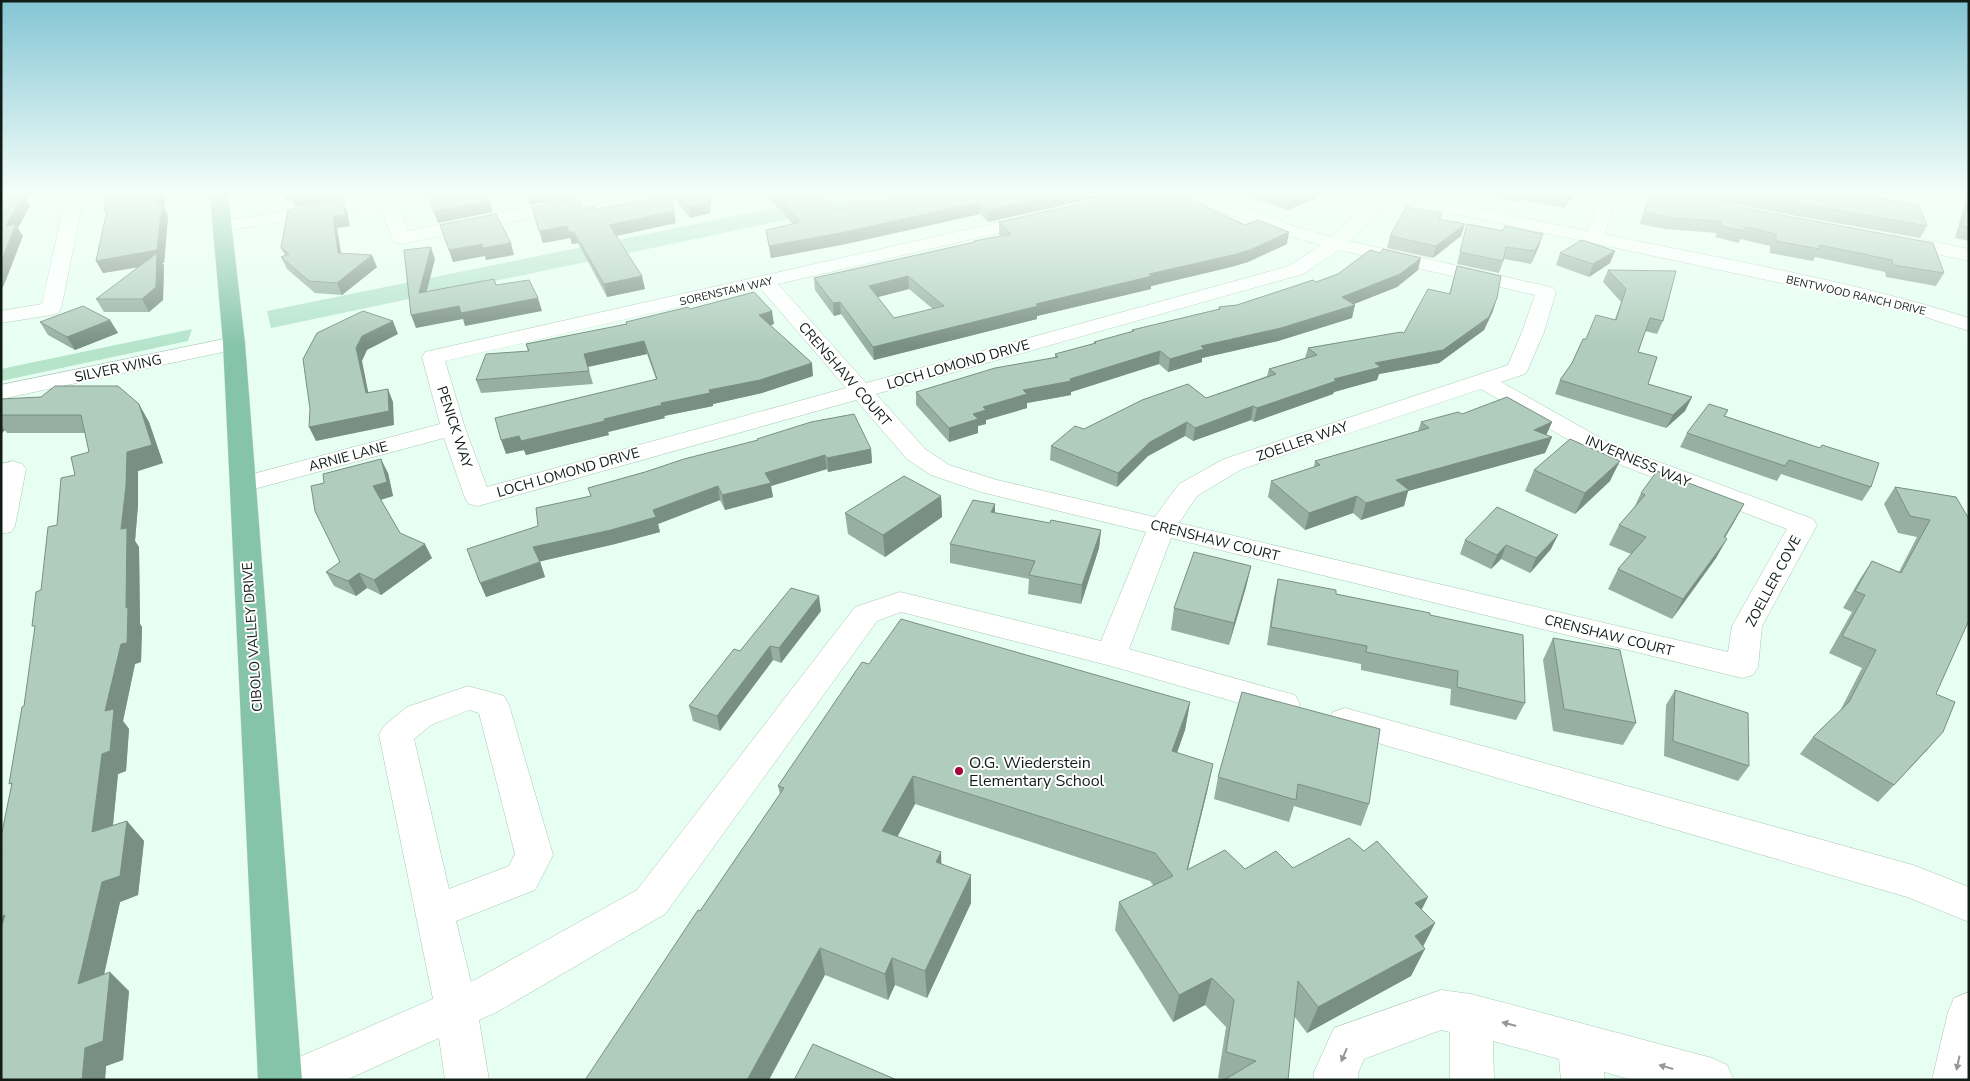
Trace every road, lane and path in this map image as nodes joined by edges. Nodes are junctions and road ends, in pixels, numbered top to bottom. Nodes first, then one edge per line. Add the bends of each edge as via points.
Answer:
1 (64, 245) edge
2 (223, 245) edge
3 (922, 245) edge
4 (1334, 245) edge
5 (1342, 245) edge
6 (1630, 245) edge
7 (1921, 245) edge
8 (1969, 255) edge
9 (765, 282) junction
10 (1, 317) edge
11 (1969, 325) edge
12 (234, 343) junction
13 (433, 356) joint
14 (1482, 380) junction
15 (859, 391) junction
16 (1, 392) edge
17 (453, 428) junction
18 (7, 471) edge
19 (243, 484) junction
20 (478, 498) joint
21 (1802, 525) joint
22 (1, 526) edge
23 (1162, 527) junction
24 (1111, 655) junction
25 (1742, 667) joint
26 (1969, 905) edge
27 (434, 912) junction
28 (456, 1009) junction
29 (1969, 1012) edge
30 (1471, 1014) junction
31 (1580, 1061) edge
32 (280, 1080) edge
33 (296, 1080) edge
34 (467, 1080) edge
35 (1336, 1080) edge
36 (1472, 1080) edge
37 (1712, 1080) edge
38 (1954, 1080) edge

1 - 10 street via 51,309
2 - 12 main road, CIBOLO VALLEY DRIVE
3 - 9 street, SORENSTAM WAY
4 - 15 street, LOCH LOMOND DRIVE via 1296,270
5 - 14 street, ZOELLER WAY via 1546,292 1517,369
6 - 11 street, BENTWOOD RANCH DRIVE via 1839,289
7 - 8 street
9 - 13 street, SORENSTAM WAY
9 - 15 street, CRENSHAW COURT
12 - 16 street, SILVER WING
12 - 19 main road, CIBOLO VALLEY DRIVE
13 - 17 street, PENICK WAY
14 - 21 street, INVERNESS WAY via 1604,450
14 - 23 street, ZOELLER WAY via 1233,464 1188,490
15 - 20 street, LOCH LOMOND DRIVE
15 - 23 street, CRENSHAW COURT via 916,454 940,470 990,486
17 - 19 street, ARNIE LANE
17 - 20 street, PENICK WAY
18 - 22 street
19 - 32 main road, CIBOLO VALLEY DRIVE
21 - 25 street, ZOELLER COVE via 1747,626
23 - 24 street, ZOELLER WAY
23 - 25 street, CRENSHAW COURT
24 - 26 street via 1913,882
24 - 28 street via 900,602 866,614 651,902 482,998
27 - 27 street via 522,878 534,855 493,705 468,698 418,716 396,736
27 - 28 street
28 - 33 street
28 - 34 street
29 -> 38 street
31 -> 30 street
30 -> 35 street via 1440,1010 1349,1043 1336,1072
30 - 36 street
37 -> 31 street

